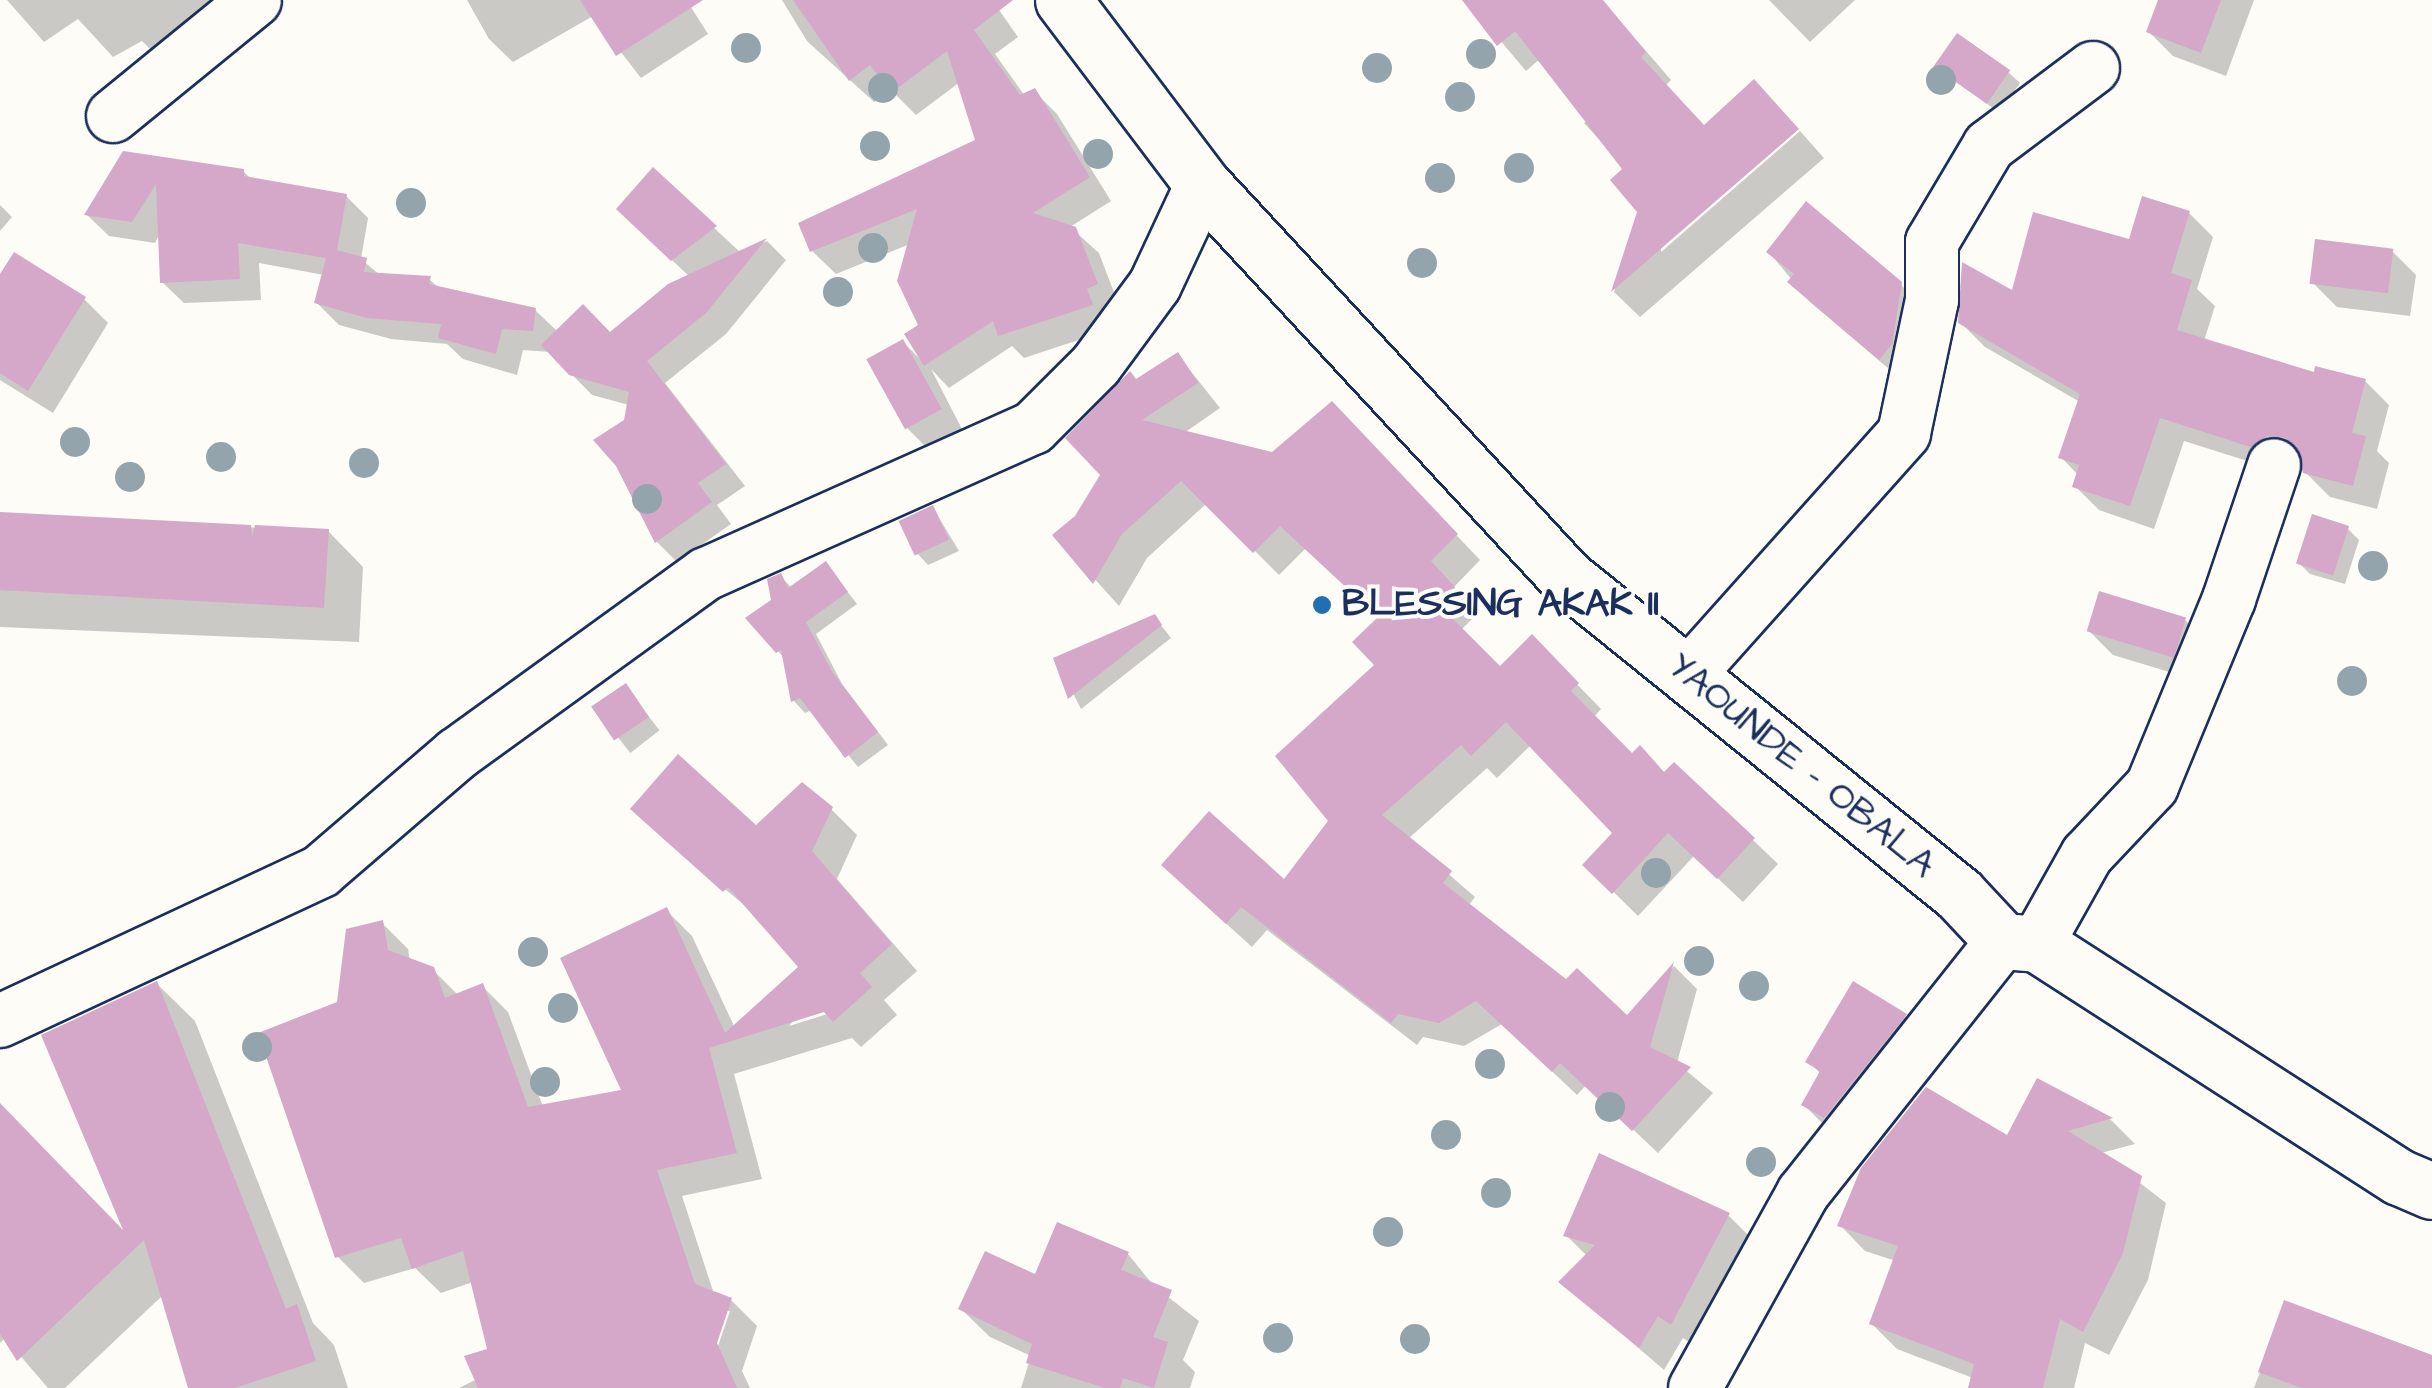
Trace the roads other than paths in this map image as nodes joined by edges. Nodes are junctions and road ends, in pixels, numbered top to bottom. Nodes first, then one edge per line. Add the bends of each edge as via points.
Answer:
1 (255, 0) edge
2 (1063, 0) edge
3 (2093, 68) dead end
4 (113, 116) dead end
5 (1202, 184) junction
6 (2274, 465) dead end
7 (1688, 675) junction
8 (2020, 942) junction
9 (0, 1022) edge
10 (2432, 1191) edge
11 (1695, 1388) edge

1 - 4 street
2 - 5 highway, YAOUNDE - OBALA
3 - 7 street via 1989,146 1932,242 1932,300 1904,433
5 - 7 highway, YAOUNDE - OBALA via 1566,577
5 - 9 street via 1155,285 1096,366 1033,428 706,574 457,754 321,872
6 - 8 street via 2229,600 2152,786 2087,855
7 - 8 highway, YAOUNDE - OBALA
8 - 10 highway, YAOUNDE - OBALA
8 - 11 street via 1803,1193

